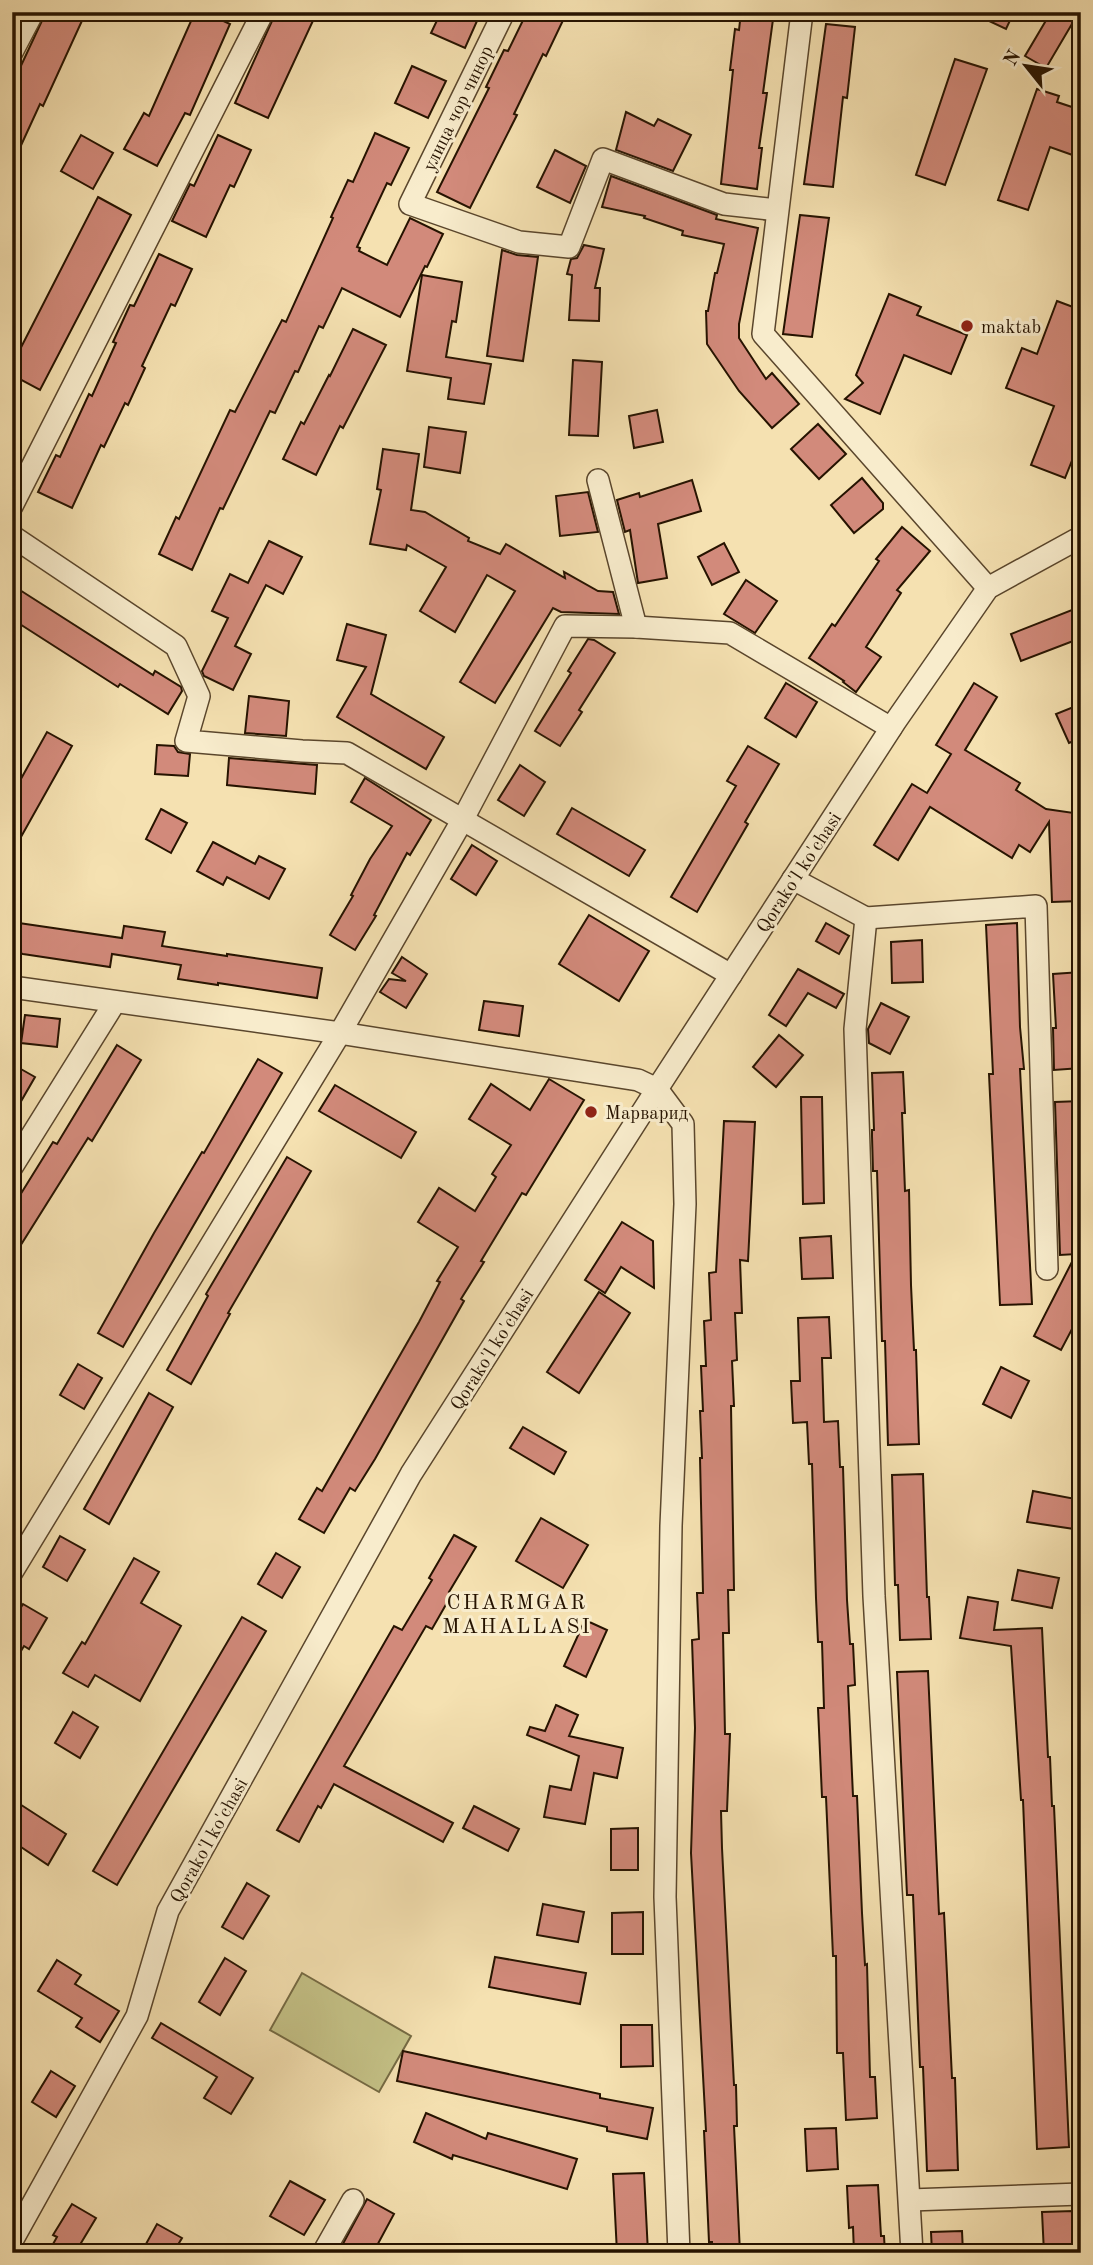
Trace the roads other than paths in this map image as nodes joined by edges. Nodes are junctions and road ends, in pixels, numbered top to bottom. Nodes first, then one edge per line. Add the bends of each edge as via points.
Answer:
1 (33, 12) edge
2 (263, 12) edge
3 (504, 12) edge
4 (802, 12) edge
5 (12, 52) edge
6 (777, 210) junction
7 (598, 480) dead end
8 (12, 506) edge
9 (12, 536) edge
10 (1081, 537) edge
11 (988, 588) junction
12 (636, 627) junction
13 (891, 728) junction
14 (463, 819) junction
15 (793, 879) junction
16 (866, 918) junction
17 (731, 975) junction
18 (12, 986) edge
19 (115, 1002) junction
20 (340, 1033) junction
21 (657, 1089) junction
22 (12, 1167) edge
23 (1047, 1269) dead end
24 (12, 1572) edge
25 (1081, 2194) edge
26 (353, 2200) dead end
27 (910, 2200) junction
28 (12, 2241) edge
29 (323, 2253) edge
30 (679, 2253) edge
31 (912, 2253) edge

1 - 5 street
2 - 8 street
3 - 6 street, улица чор чинор via 411,204 519,242 569,247 603,159 724,204
4 - 6 street
6 - 11 street via 763,334
7 - 12 street
9 - 14 street via 176,646 198,696 187,741 347,753
10 - 11 street, Qorako'l ko'chasi
11 - 13 street, Qorako'l ko'chasi
12 - 13 street via 730,633
12 - 14 street via 565,626
13 - 15 street, Qorako'l ko'chasi
14 - 17 street
14 - 20 street
15 - 16 street
15 - 17 street, Qorako'l ko'chasi
16 - 23 street via 1036,906
16 - 27 street via 855,1030 873,1582
17 - 21 street, Qorako'l ko'chasi
18 - 19 street
19 - 20 street
19 - 22 street
20 - 21 street via 638,1080
20 - 24 street
21 - 28 street, Qorako'l ko'chasi via 411,1474 168,1911 137,2016
21 - 30 street via 682,1124 685,1204 671,1526 665,1897
25 - 27 street
26 - 29 street
27 - 31 street

